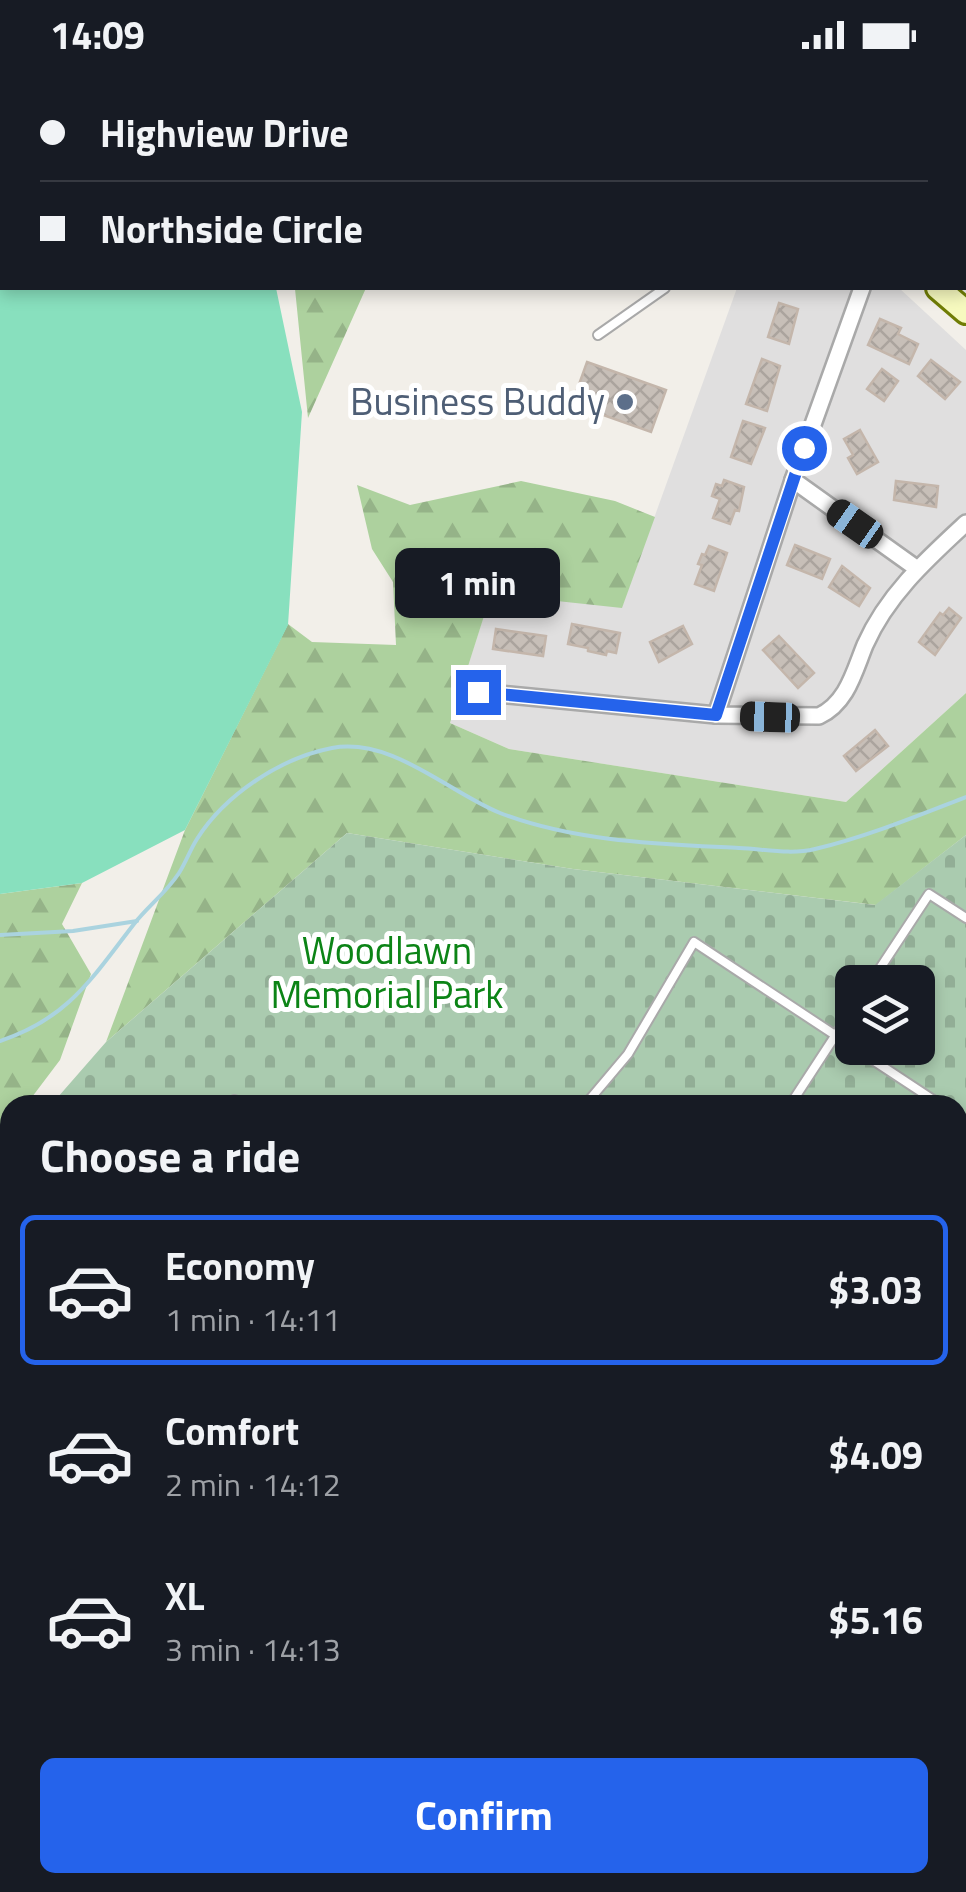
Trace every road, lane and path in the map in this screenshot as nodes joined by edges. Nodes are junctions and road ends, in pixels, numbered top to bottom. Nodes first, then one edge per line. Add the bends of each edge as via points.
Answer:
1 (661, 290) edge
2 (861, 290) edge
3 (940, 290) edge
4 (966, 312) edge
5 (598, 335) dead end
6 (793, 480) junction
7 (966, 523) edge
8 (916, 568) junction
9 (478, 692) dead end
10 (716, 715) junction
11 (966, 918) edge
12 (882, 965) edge
13 (835, 1036) joint
14 (880, 1065) edge
15 (593, 1095) edge
16 (797, 1095) edge
17 (926, 1095) edge

1 - 5 lane
2 - 6 street
3 - 4 street
6 - 8 street
6 - 10 street
7 - 8 street
8 - 10 street via 878,620 832,709 811,717
9 - 10 street
11 - 12 lane via 930,894
13 - 15 lane via 694,942 628,1054
13 - 16 lane
14 - 17 lane

